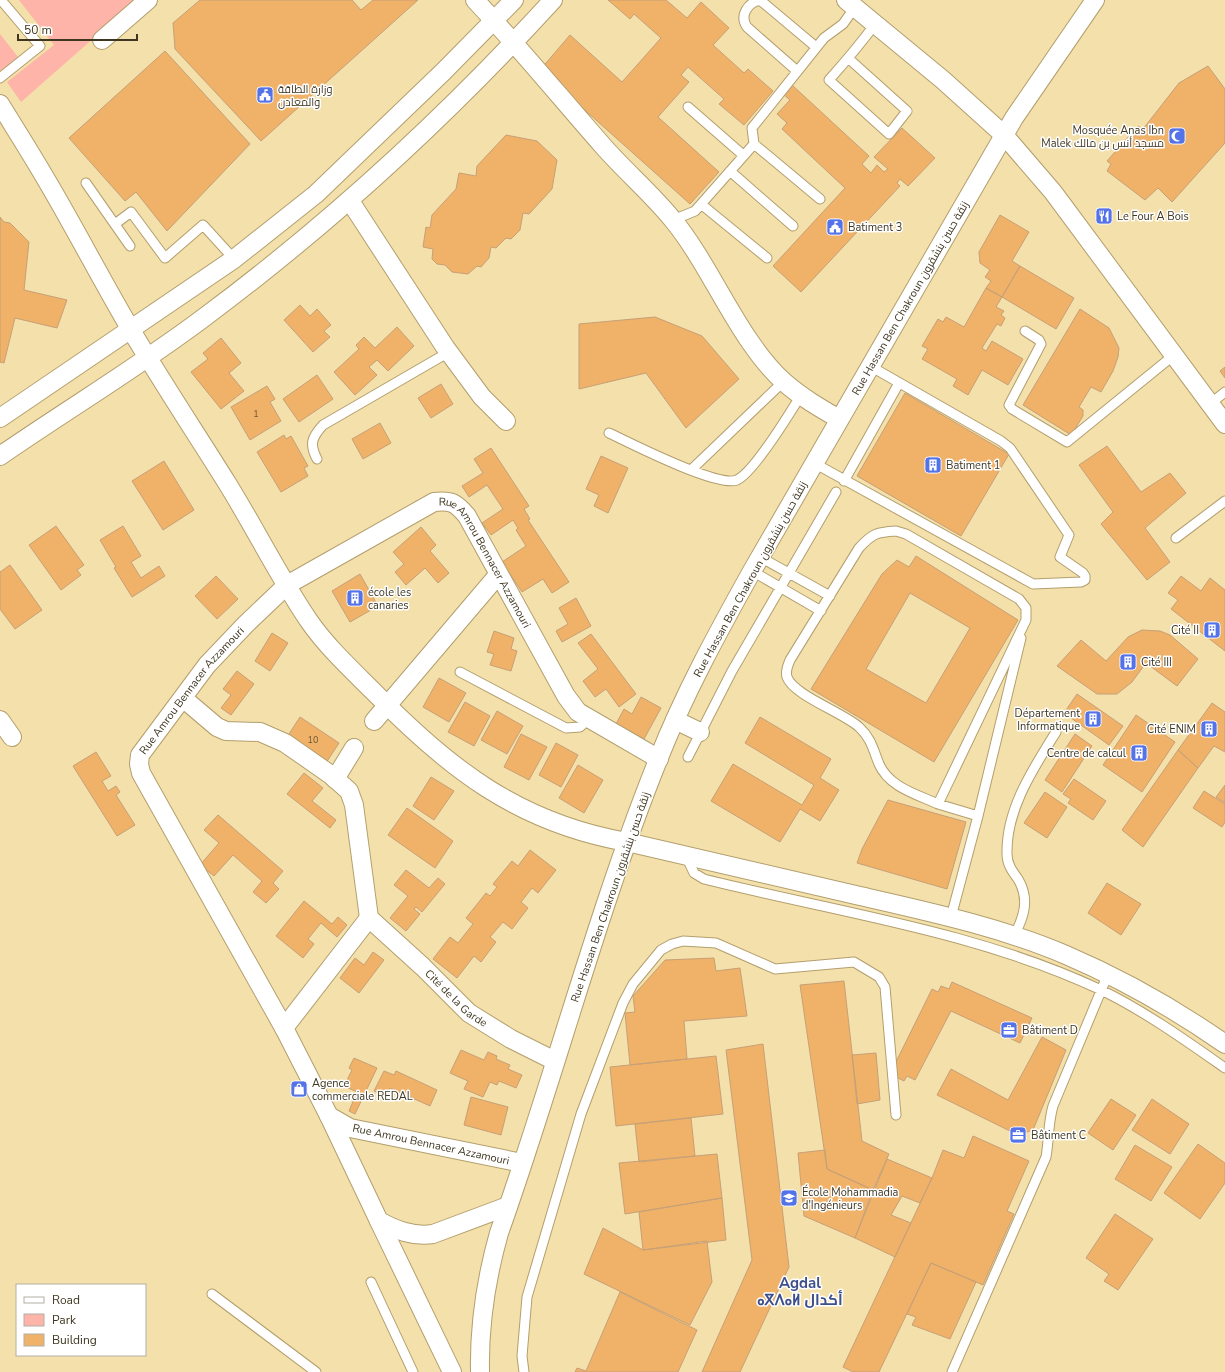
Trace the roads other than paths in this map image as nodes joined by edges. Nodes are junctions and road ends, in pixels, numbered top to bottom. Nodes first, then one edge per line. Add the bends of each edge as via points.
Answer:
1 (1, 0) edge
2 (148, 0) edge
3 (475, 0) edge
4 (514, 0) edge
5 (553, 0) edge
6 (1095, 0) edge
7 (851, 3) edge
8 (494, 20) junction
9 (876, 23) junction
10 (102, 40) dead end
11 (514, 42) junction
12 (816, 47) junction
13 (848, 58) junction
14 (797, 71) junction
15 (0, 78) edge
16 (0, 104) edge
17 (688, 107) dead end
18 (1004, 135) junction
19 (754, 144) junction
20 (743, 155) junction
21 (730, 171) junction
22 (86, 183) dead end
23 (820, 199) dead end
24 (350, 201) junction
25 (701, 204) junction
26 (673, 220) junction
27 (114, 224) junction
28 (793, 226) dead end
29 (130, 246) dead end
30 (767, 258) dead end
31 (234, 259) junction
32 (130, 329) junction
33 (1025, 331) dead end
34 (448, 352) junction
35 (1174, 355) junction
36 (148, 357) junction
37 (870, 366) junction
38 (784, 382) junction
39 (899, 383) junction
40 (1225, 392) edge
41 (801, 395) junction
42 (1210, 404) junction
43 (0, 418) edge
44 (839, 419) junction
45 (506, 421) dead end
46 (1225, 424) edge
47 (609, 433) dead end
48 (0, 456) edge
49 (317, 459) dead end
50 (814, 463) junction
51 (691, 470) junction
52 (844, 481) junction
53 (836, 492) dead end
54 (1225, 501) edge
55 (1176, 538) dead end
56 (756, 564) junction
57 (789, 573) junction
58 (498, 575) junction
59 (287, 585) junction
60 (781, 587) junction
61 (830, 596) junction
62 (821, 611) junction
63 (1026, 620) junction
64 (460, 672) dead end
65 (184, 699) junction
66 (387, 705) junction
67 (589, 719) junction
68 (0, 720) edge
69 (374, 720) dead end
70 (675, 720) junction
71 (700, 732) junction
72 (1056, 732) dead end
73 (12, 737) dead end
74 (354, 748) dead end
75 (688, 757) dead end
76 (659, 759) junction
77 (335, 779) junction
78 (938, 804) junction
79 (978, 816) junction
80 (627, 842) junction
81 (686, 856) junction
82 (951, 917) junction
83 (369, 918) junction
84 (1014, 936) junction
85 (1104, 982) junction
86 (284, 1028) junction
87 (1225, 1044) edge
88 (556, 1061) junction
89 (1225, 1068) edge
90 (896, 1115) dead end
91 (329, 1116) junction
92 (522, 1163) junction
93 (508, 1206) junction
94 (379, 1221) junction
95 (371, 1282) dead end
96 (212, 1294) dead end
97 (316, 1372) edge
98 (413, 1372) edge
99 (452, 1372) edge
100 (480, 1372) edge
101 (524, 1372) edge
102 (952, 1372) edge

1 - 15 lane via 40,46
2 - 10 street
3 - 8 street
4 - 8 street
5 - 11 street
6 - 18 street, Rue Hassan Ben Chakroun زنقة حسن بنشقرون via 1017,112
7 - 9 street
7 - 12 lane via 843,24
8 - 11 street
8 - 31 street via 444,72 316,194
9 - 13 lane
9 - 18 street
11 - 24 street
11 - 26 street via 604,147
12 - 14 lane
12 - 14 lane via 760,0 754,2 743,14 743,21 747,27
13 - 13 lane via 907,111 889,134 829,80
14 - 19 lane via 752,128
16 - 32 street via 47,180
17 - 20 lane
18 - 35 street via 1053,192
18 - 37 street, Rue Hassan Ben Chakroun زنقة حسن بنشقرون
19 - 20 lane
19 - 23 lane
20 - 21 lane
21 - 25 lane
21 - 28 lane
22 - 27 lane
24 - 34 street
24 - 36 street via 205,317
25 - 26 lane via 695,211
25 - 30 lane
26 - 38 street via 760,355
27 - 29 lane
27 - 31 lane via 131,212 166,258 203,225
31 - 32 street
32 - 36 street
32 - 43 street
33 - 35 lane via 1041,344 1009,405 1067,442
34 - 45 street via 482,396
34 - 49 lane via 323,425 314,435 312,450
35 - 42 street
36 - 48 street
36 - 59 street
37 - 39 lane
37 - 44 street, Rue Hassan Ben Chakroun زنقة حسن بنشقرون
38 - 41 street
38 - 51 lane
39 - 52 lane
39 - 52 lane via 1010,448 1069,535 1060,557 1083,573 1085,580 1033,584
40 - 42 lane
41 - 44 street
41 - 51 lane via 757,460 737,480 728,481
42 - 46 street
44 - 50 street, Rue Hassan Ben Chakroun زنقة حسن بنشقرون
47 - 51 lane
50 - 52 lane
50 - 56 street, Rue Hassan Ben Chakroun زنقة حسن بنشقرون
53 - 57 lane
54 - 55 lane
56 - 57 lane
56 - 60 lane
56 - 70 street, Rue Hassan Ben Chakroun زنقة حسن بنشقرون via 713,641
57 - 60 lane
57 - 61 lane
58 - 59 street, Rue Amrou Bennacer Azzamouri via 467,516 458,505 446,501 434,502
58 - 66 street
58 - 67 street, Rue Amrou Bennacer Azzamouri via 566,696 578,712
59 - 65 street, Rue Amrou Bennacer Azzamouri via 246,624 208,666
59 - 66 street via 310,622 329,645
60 - 62 lane
60 - 71 lane
61 - 62 lane
61 - 63 lane via 859,548 870,536 880,532 896,531 906,534 1019,599 1026,608
62 - 78 lane via 787,665 787,678 796,689 862,729 872,743 880,764 894,783
63 - 78 lane
63 - 79 lane
64 - 67 lane via 566,728 580,727
65 - 77 street via 226,732 260,732 272,736
65 - 86 street, Rue Amrou Bennacer Azzamouri via 140,755 141,774
66 - 69 street
66 - 80 street via 463,772 513,805 569,829
67 - 76 street, Rue Amrou Bennacer Azzamouri
68 - 73 street
70 - 71 street
70 - 76 street, Rue Hassan Ben Chakroun زنقة حسن بنشقرون
71 - 75 lane
72 - 84 lane via 1027,779 1012,814 1007,861 1022,888 1026,910
74 - 77 street
76 - 80 street, Rue Hassan Ben Chakroun زنقة حسن بنشقرون
77 - 83 street via 349,791 354,805
78 - 79 lane
79 - 82 lane
80 - 81 street
80 - 88 street, Rue Hassan Ben Chakroun زنقة حسن بنشقرون
81 - 82 street
81 - 85 lane via 694,873 704,879 932,932 1069,976
82 - 84 street
83 - 86 street
83 - 88 street, Cité de la Garde via 469,1013 511,1039
84 - 85 street via 1065,955
85 - 87 street via 1174,1011
85 - 89 lane
85 - 102 lane via 1053,1106 1049,1120 1046,1157
86 - 91 street, Rue Amrou Bennacer Azzamouri
88 - 92 street, Rue Hassan Ben Chakroun زنقة حسن بنشقرون
90 - 101 lane via 885,987 879,977 854,962 776,969 716,943 683,941 661,950 633,984 623,1003 581,1114 527,1296 522,1356
91 - 92 street, Rue Amrou Bennacer Azzamouri via 350,1128
91 - 94 street
92 - 93 street, Rue Hassan Ben Chakroun زنقة حسن بنشقرون
93 - 94 street via 444,1231 421,1236 396,1230
93 - 100 street, Rue Hassan Ben Chakroun زنقة حسن بنشقرون via 485,1290 481,1320
94 - 99 street
95 - 98 lane
96 - 97 lane

